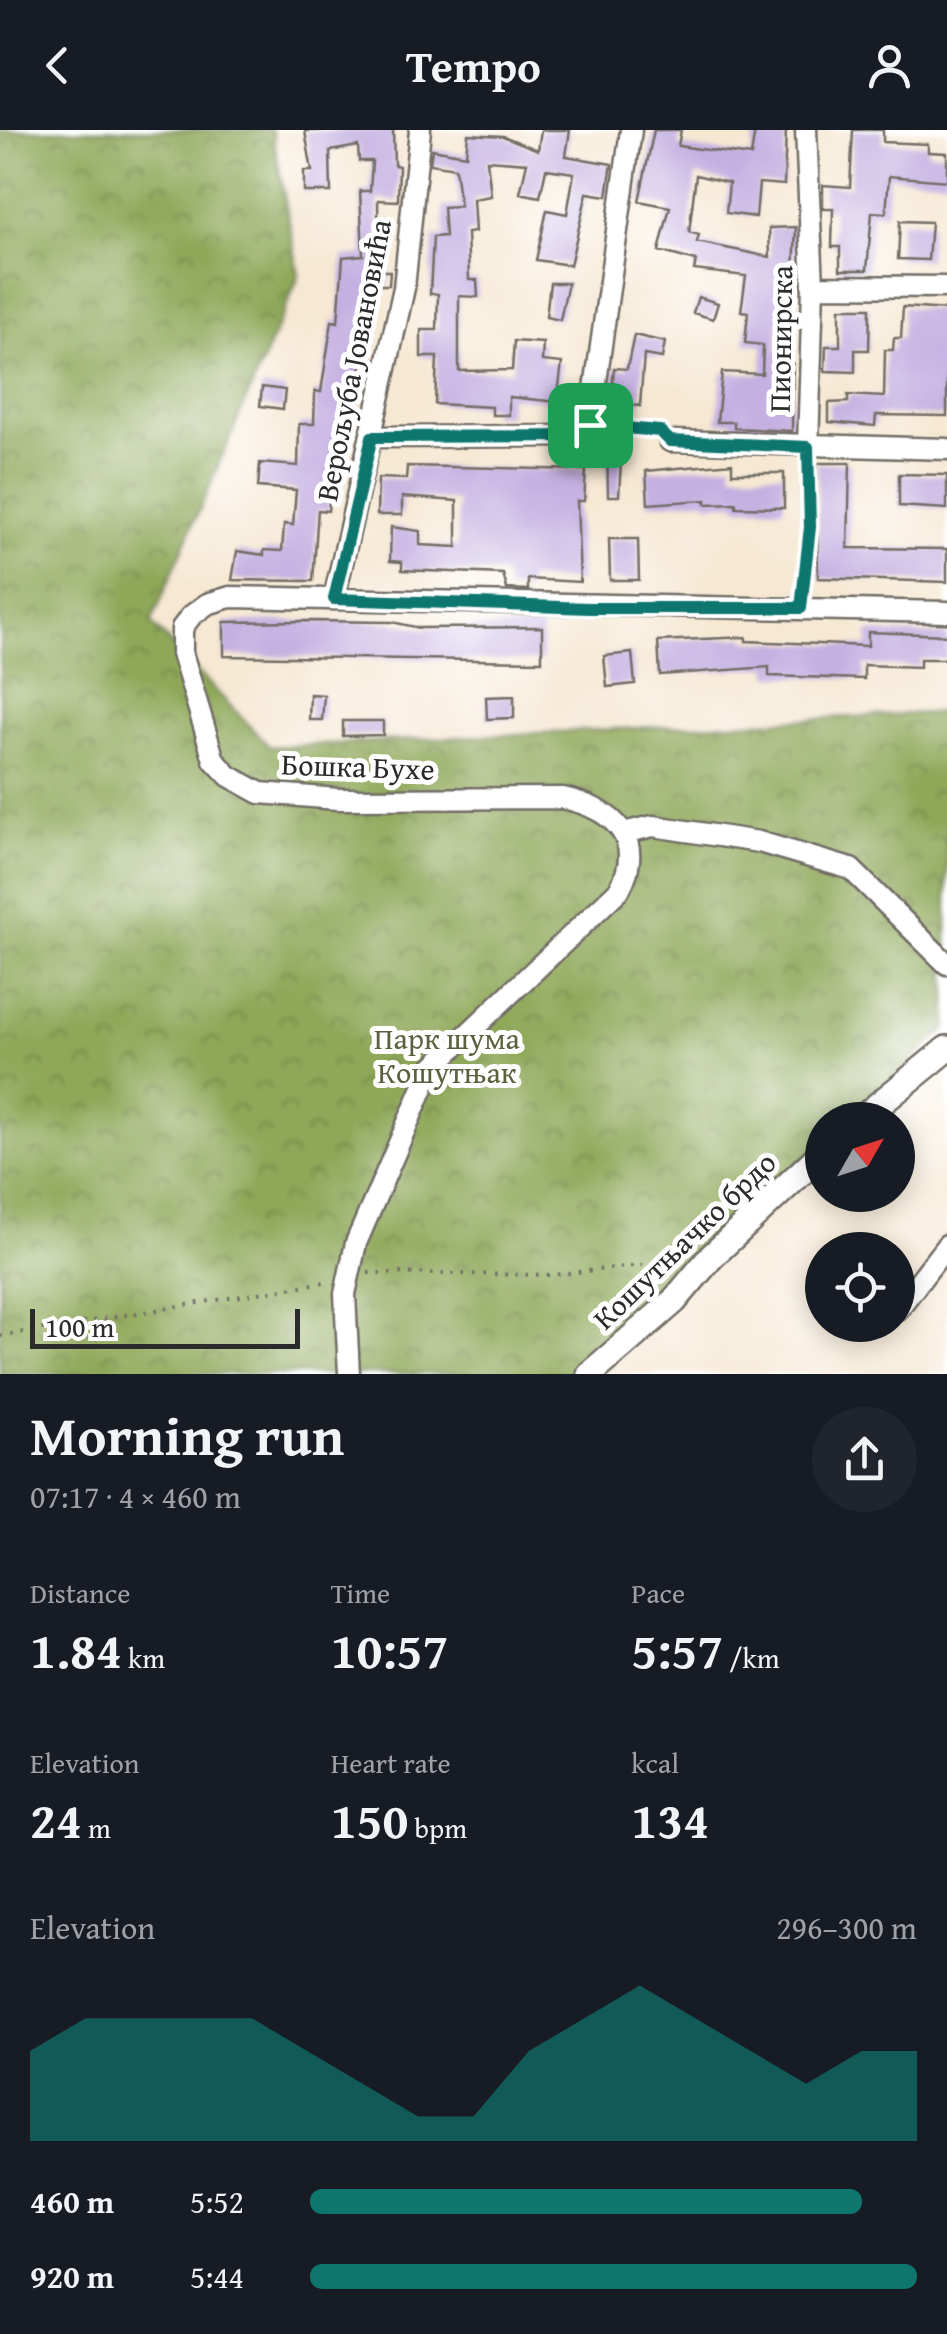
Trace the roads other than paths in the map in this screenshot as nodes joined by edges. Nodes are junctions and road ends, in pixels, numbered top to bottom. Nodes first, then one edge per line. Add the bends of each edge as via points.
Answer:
1 (420, 130) edge
2 (631, 130) edge
3 (806, 130) edge
4 (812, 286) junction
5 (947, 287) edge
6 (372, 437) junction
7 (670, 441) road end
8 (808, 447) junction
9 (947, 449) edge
10 (810, 527) road end
11 (334, 599) junction
12 (947, 612) edge
13 (623, 833) junction
14 (947, 964) edge
15 (947, 1049) edge
16 (882, 1102) edge
17 (805, 1170) edge
18 (947, 1245) edge
19 (915, 1287) edge
20 (349, 1374) edge
21 (590, 1374) edge

1 - 6 street, Верољуба Јовановића via 404,288
2 - 6 street via 585,431
3 - 4 street, Пионирска
4 - 5 street
4 - 8 street, Пионирска
6 - 11 street, Верољуба Јовановића
7 - 8 street
8 - 9 street
8 - 10 lane, Пионирска
11 - 12 street, Бошка Бухе
11 - 13 street, Бошка Бухе via 230,597 206,604 182,628 188,686 214,760 229,776 260,793 338,800 563,798 588,803
13 - 14 street via 653,826 759,842 851,869
13 - 20 street via 630,870 619,890 431,1069 356,1243 345,1294
15 - 16 street
17 - 21 street, Кошутњачко брдо
18 - 19 street

